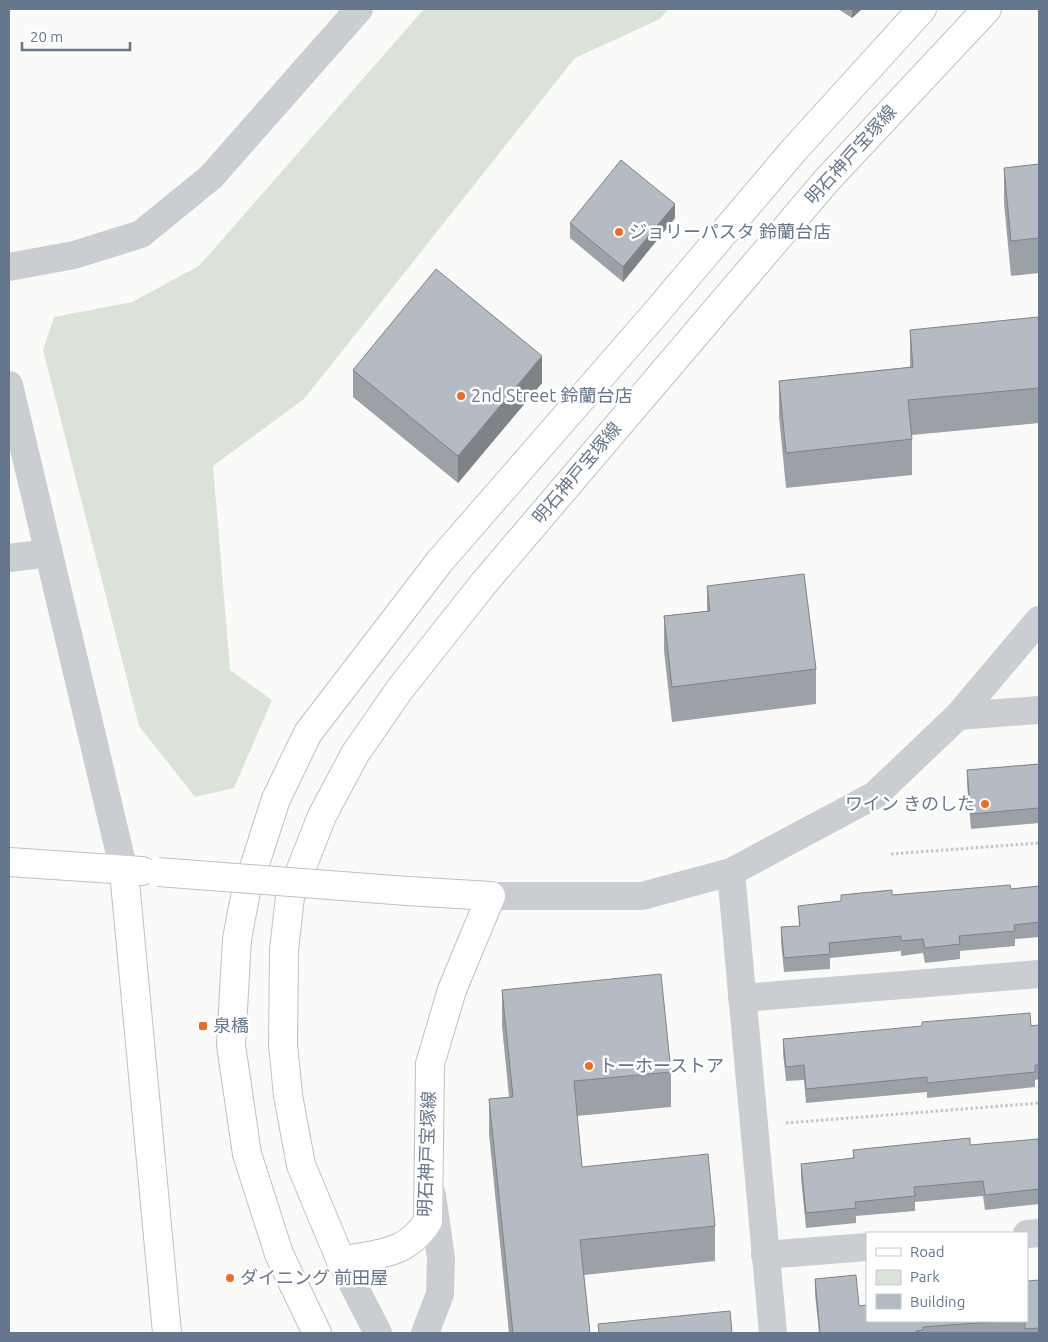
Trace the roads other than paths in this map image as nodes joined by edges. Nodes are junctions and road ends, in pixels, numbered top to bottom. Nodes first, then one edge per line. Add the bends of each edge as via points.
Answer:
1 (359, 9) edge
2 (922, 9) edge
3 (986, 9) edge
4 (9, 267) edge
5 (9, 385) edge
6 (49, 553) junction
7 (9, 558) edge
8 (1039, 620) edge
9 (1039, 710) edge
10 (958, 716) junction
11 (9, 862) edge
12 (124, 870) junction
13 (731, 872) junction
14 (491, 896) junction
15 (1039, 974) edge
16 (742, 998) junction
17 (429, 1168) junction
18 (866, 1247) edge
19 (765, 1255) junction
20 (341, 1260) junction
21 (167, 1333) edge
22 (317, 1333) edge
23 (378, 1333) edge
24 (425, 1333) edge
25 (773, 1333) edge

1 - 4 street via 211,177 141,234 74,255
2 - 22 main road via 794,150 440,561 308,733 276,799 246,892 237,939 231,1045 247,1154 279,1254
3 - 20 main road, 明石神戸宝塚線 via 827,180 484,583 400,689 356,754 322,816 290,897 284,950 283,1045 301,1165
5 - 6 street
6 - 7 street
6 - 12 street
8 - 10 street
9 - 10 street
10 - 13 street via 875,795
11 - 12 main road
12 - 14 main road, bridge
12 - 21 main road
13 - 14 street via 642,896
13 - 16 street
14 - 17 main road, 明石神戸宝塚線 via 452,990 430,1064
15 - 16 street
16 - 19 street
17 - 20 main road, 明石神戸宝塚線 via 428,1221 418,1237 402,1248
17 - 24 street via 441,1258 440,1294
18 - 19 street
19 - 25 street
20 - 23 street

